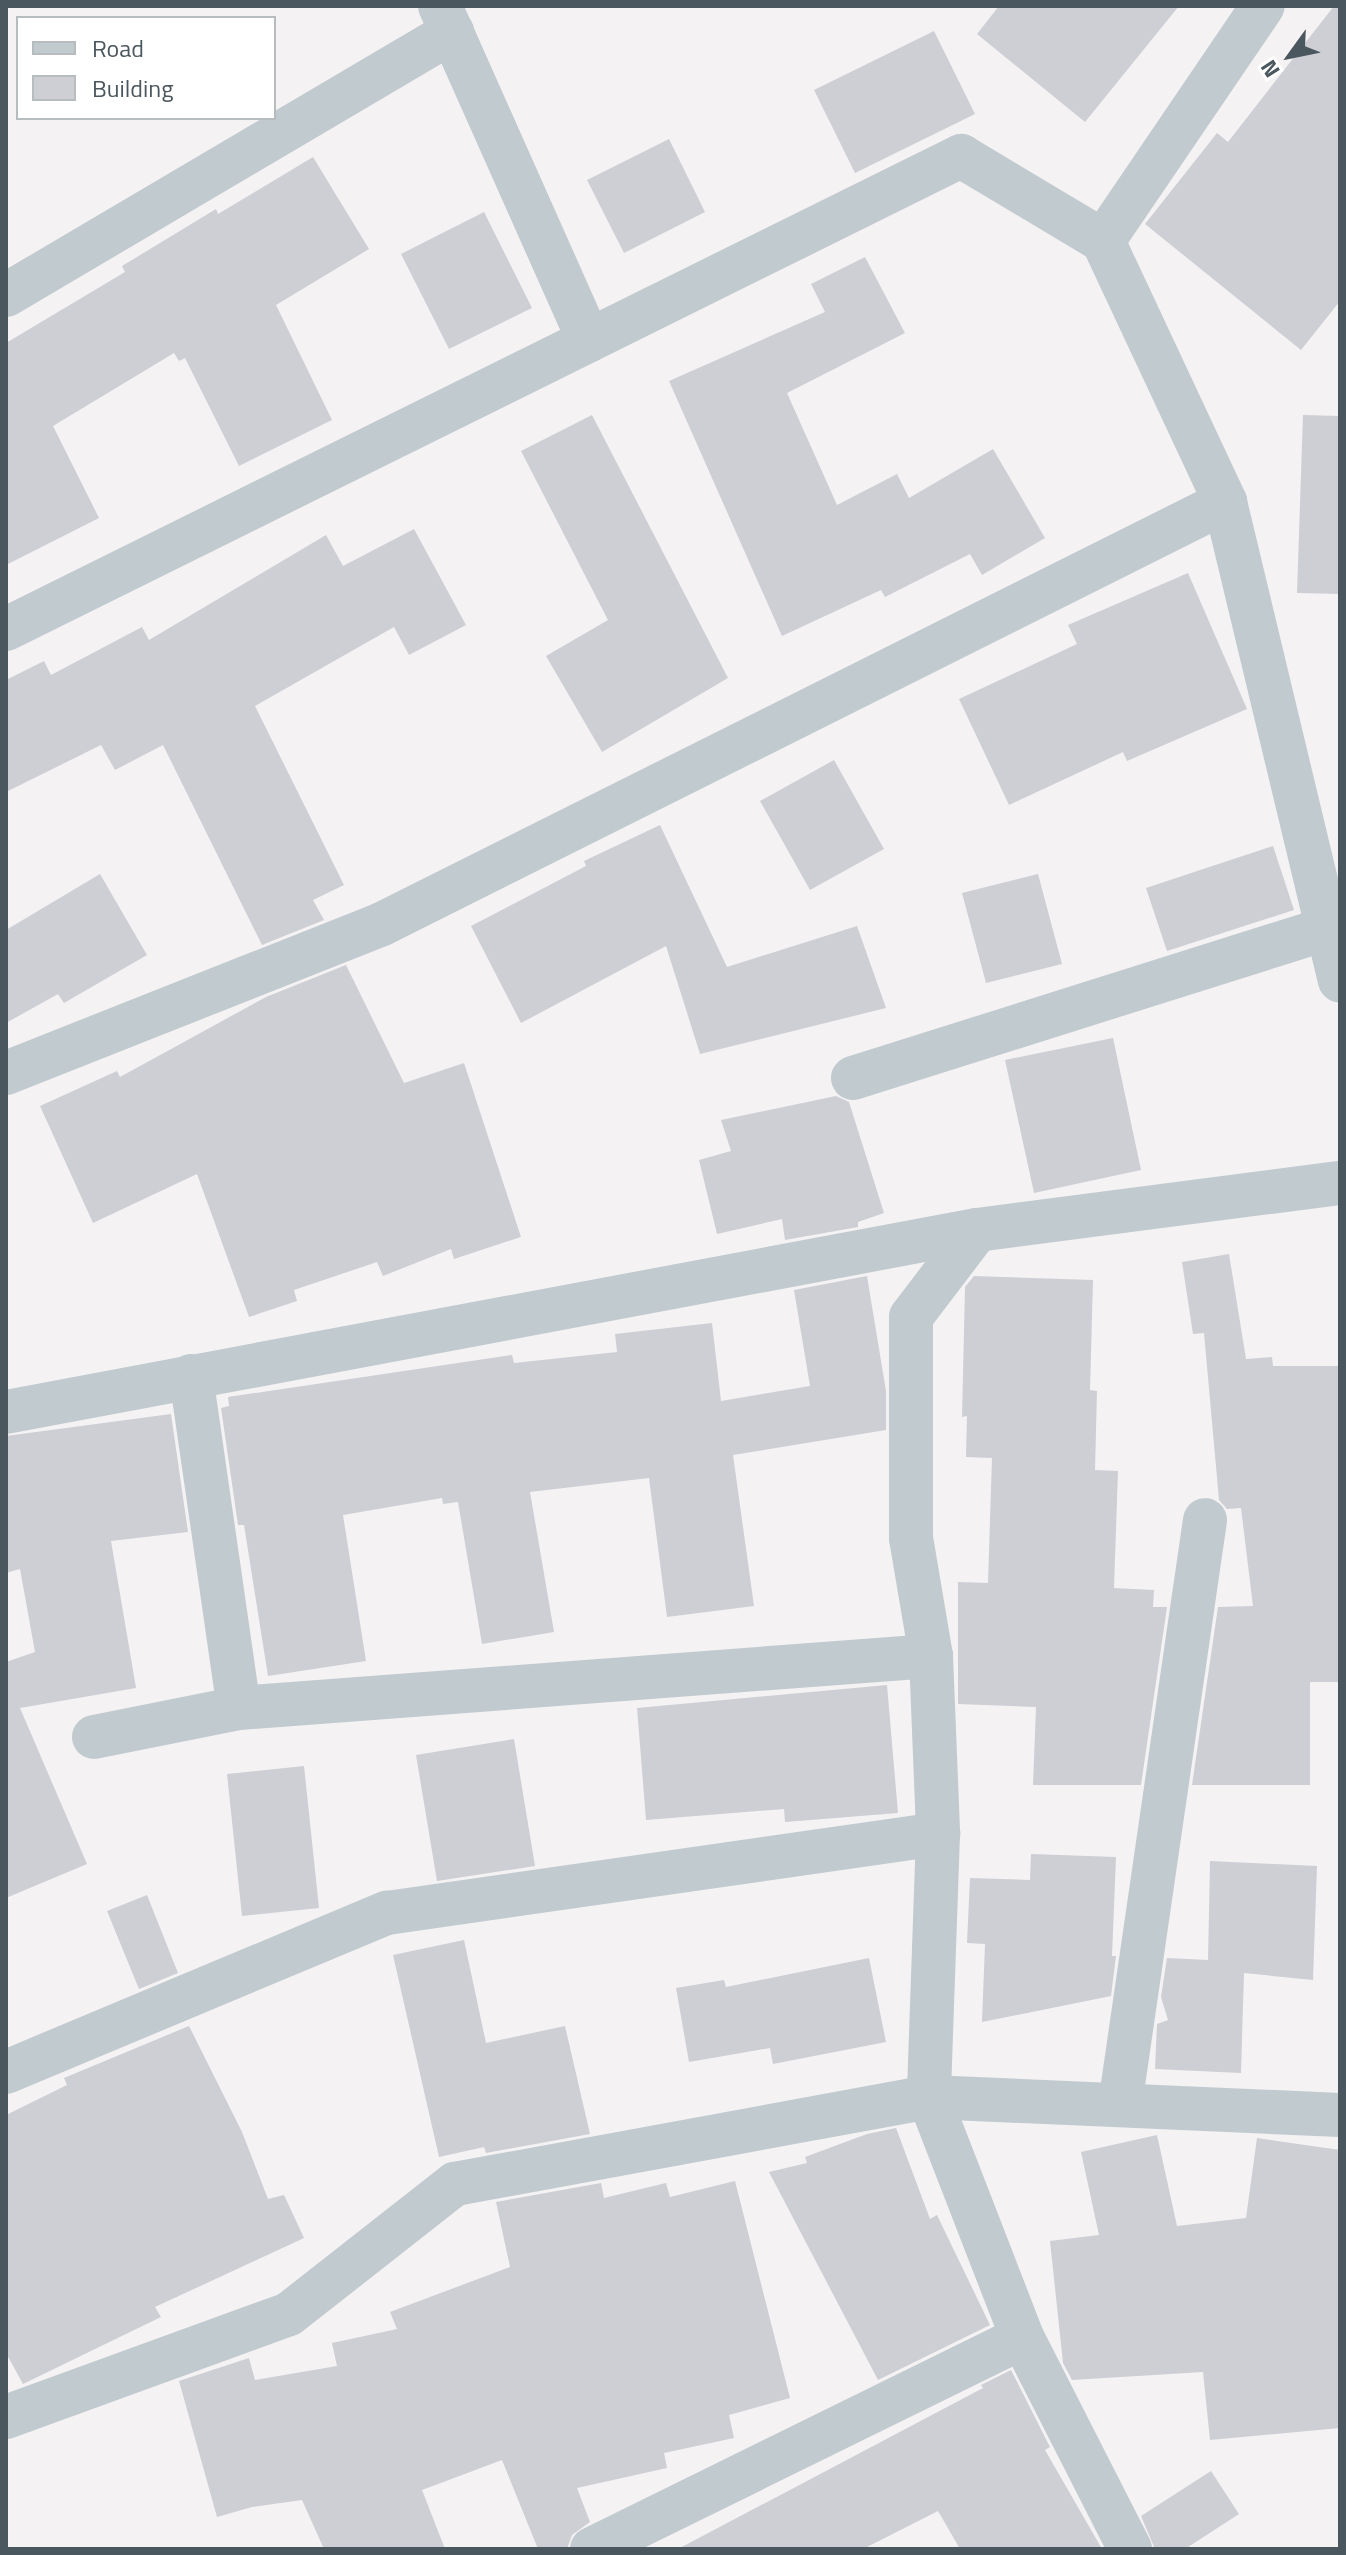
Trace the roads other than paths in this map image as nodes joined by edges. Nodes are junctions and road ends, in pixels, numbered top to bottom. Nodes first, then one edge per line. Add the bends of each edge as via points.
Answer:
1 (1263, 6) edge
2 (446, 19) edge
3 (1103, 241) junction
4 (6, 295) edge
5 (589, 340) junction
6 (1225, 502) junction
7 (6, 629) edge
8 (1328, 928) junction
9 (1340, 980) edge
10 (6, 1073) edge
11 (853, 1078) dead end
12 (1340, 1183) edge
13 (977, 1230) junction
14 (191, 1376) junction
15 (6, 1412) edge
16 (1205, 1520) dead end
17 (931, 1656) junction
18 (239, 1708) junction
19 (94, 1737) dead end
20 (938, 1834) junction
21 (6, 2072) edge
22 (929, 2097) junction
23 (1120, 2105) junction
24 (1340, 2115) edge
25 (1022, 2337) junction
26 (6, 2417) edge
27 (592, 2549) edge
28 (1130, 2549) edge

1 - 3 street
2 - 4 street
2 - 5 street
3 - 5 street via 961,156
3 - 6 street
5 - 7 street
6 - 8 street
6 - 10 street via 382,924
8 - 9 street
8 - 11 street
12 - 13 street
13 - 14 street
13 - 17 street via 911,1317 911,1538
14 - 15 street
14 - 18 street
16 - 23 street
17 - 18 street
17 - 20 street
18 - 19 street
20 - 21 street via 387,1913
20 - 22 street
22 - 23 street
22 - 25 street
22 - 26 street via 455,2184 289,2314
23 - 24 street
25 - 27 street
25 - 28 street

